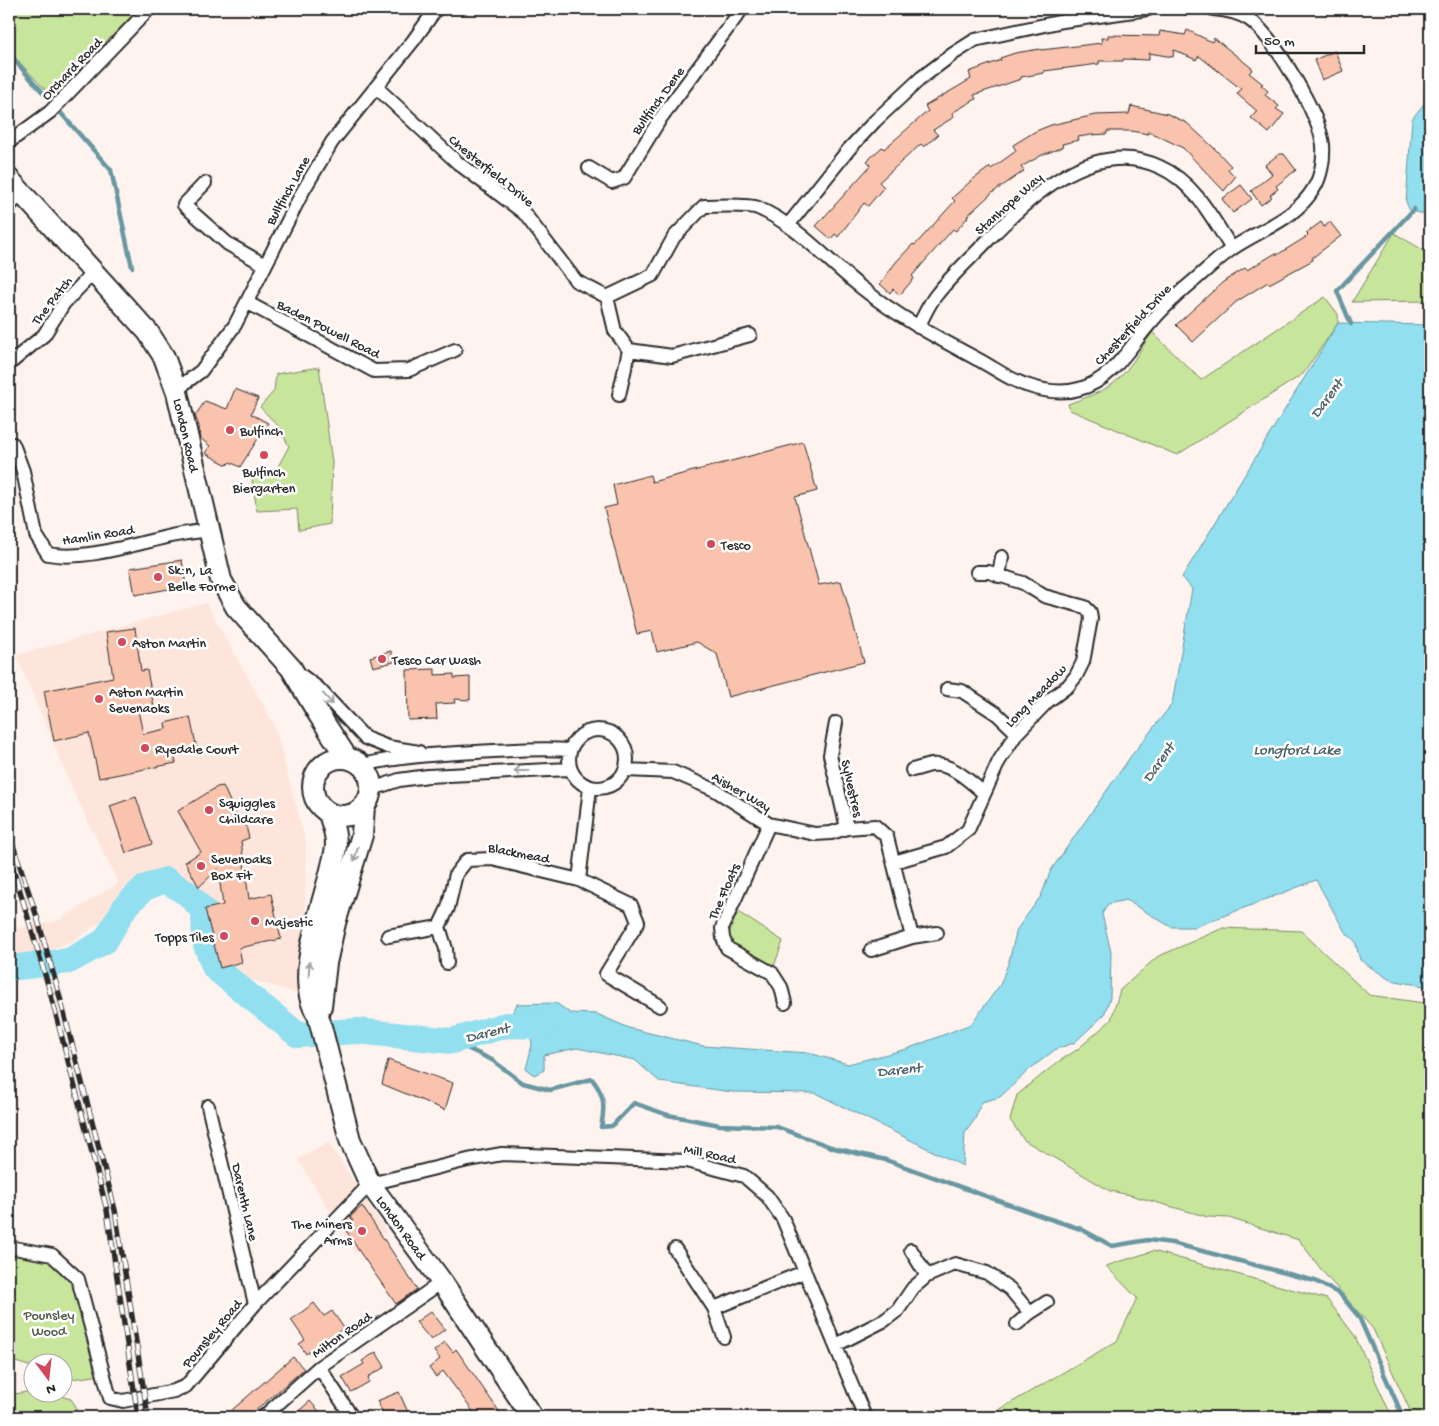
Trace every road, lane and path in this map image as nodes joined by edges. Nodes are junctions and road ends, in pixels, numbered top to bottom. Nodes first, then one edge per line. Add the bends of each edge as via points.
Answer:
1 (149, 9) edge
2 (436, 9) edge
3 (742, 9) edge
4 (1148, 9) edge
5 (1213, 9) edge
6 (376, 87) junction
7 (9, 142) edge
8 (589, 168) dead end
9 (205, 183) dead end
10 (13, 193) edge
11 (788, 224) junction
12 (1232, 249) junction
13 (265, 265) junction
14 (93, 273) junction
15 (608, 297) junction
16 (248, 303) junction
17 (918, 326) junction
18 (750, 335) dead end
19 (455, 350) dead end
20 (628, 350) junction
21 (9, 364) edge
22 (177, 392) junction
23 (619, 395) dead end
24 (13, 444) dead end
25 (209, 530) junction
26 (1002, 557) dead end
27 (977, 572) dead end
28 (999, 576) junction
29 (291, 668) junction
30 (947, 689) dead end
31 (319, 715) junction
32 (836, 723) dead end
33 (1017, 733) junction
34 (570, 750) junction
35 (434, 754) junction
36 (355, 762) junction
37 (322, 765) junction
38 (570, 769) junction
39 (626, 770) junction
40 (912, 770) dead end
41 (590, 788) junction
42 (984, 793) junction
43 (368, 797) junction
44 (329, 814) junction
45 (769, 824) junction
46 (847, 828) junction
47 (894, 862) junction
48 (578, 880) junction
49 (439, 927) junction
50 (938, 932) dead end
51 (388, 936) dead end
52 (912, 937) junction
53 (871, 950) dead end
54 (447, 963) dead end
55 (785, 1003) dead end
56 (660, 1006) dead end
57 (318, 1018) junction
58 (208, 1106) dead end
59 (370, 1184) junction
60 (9, 1247) edge
61 (675, 1249) dead end
62 (911, 1250) dead end
63 (804, 1272) junction
64 (927, 1276) junction
65 (442, 1282) junction
66 (1047, 1302) dead end
67 (255, 1304) junction
68 (714, 1308) junction
69 (1030, 1313) junction
70 (1017, 1324) dead end
71 (724, 1337) dead end
72 (836, 1345) junction
73 (319, 1367) junction
74 (860, 1416) edge
75 (263, 1417) edge
76 (352, 1417) edge
77 (532, 1417) edge

1 - 7 street, Orchard Road via 50,112
2 - 6 street, Bullfinch Lane
3 - 8 street, Bullfinch Dene via 660,119 624,178 612,182
4 - 11 street via 1054,23 975,40 921,78 874,121
5 - 12 street, Chesterfield Drive via 1233,11 1250,20 1267,36 1314,116 1323,145 1320,174 1305,202 1294,213
6 - 13 street, Bullfinch Lane via 332,142
6 - 15 street, Chesterfield Drive via 458,163 524,213 576,281
9 - 13 street via 184,205 228,244
10 - 14 main road, London Road
11 - 15 street, Chesterfield Drive via 755,207 704,206 674,237 653,275
11 - 17 street, Chesterfield Drive via 859,286
12 - 17 street, Chesterfield Drive via 1153,320 1106,376 1078,389 1059,392 1024,385
12 - 17 street, Stanhope Way via 1210,214 1174,175 1140,160 1103,160 1051,184 1012,216 936,295
13 - 16 street, Bullfinch Lane
14 - 21 street, The Patch via 64,303 44,335
14 - 22 main road, London Road via 148,332 164,358
15 - 20 street via 615,332
16 - 19 street, Baden Powell Road via 374,371 409,370
16 - 22 street, Bullfinch Lane via 224,343 202,371
18 - 20 street via 672,356
20 - 23 street
22 - 25 main road, London Road
24 - 25 street, Hamlin Road via 23,471 36,535 48,554 63,557 90,553
25 - 29 main road, London Road via 216,565 227,593
26 - 28 street
27 - 28 street, Long Meadow
28 - 33 street, Long Meadow via 1023,583 1044,596 1085,607 1091,619 1083,662 1076,676
29 - 31 main road, London Road
29 -> 35 street via 318,688 365,738 388,746
30 - 33 street via 962,691 997,714
31 - 36 main road, London Road
31 - 37 main road, London Road
32 - 46 street, Sylvestres via 824,755
33 - 42 street, Long Meadow
34 - 35 street via 542,748
34 - 38 street
34 - 39 street via 579,737 589,731 610,733 624,746
35 - 36 street
36 - 37 main road via 334,758
36 - 43 main road, London Road via 370,778
37 - 44 main road, London Road via 314,777 313,793 318,804
38 - 41 street via 580,782
38 -> 43 street via 399,780
39 - 41 street via 611,786
39 - 45 street, Aisher Way via 673,772 715,790
40 - 42 street via 933,764 952,769
41 - 48 street
42 - 47 street, Long Meadow via 968,830 946,847
43 - 44 main road via 356,813 347,816
43 -> 57 main road, London Road via 362,835 326,963
57 -> 44 main road, London Road via 312,1007 308,971 336,845
45 - 46 street, Aisher Way via 815,834
45 - 55 street, The Floats via 722,928 727,948 772,972
46 - 47 street, Aisher Way via 875,826 887,837
47 - 52 street, Aisher Way
48 - 49 street, Blackmead via 492,859 467,860 456,874 448,908
48 - 56 street, Blackmead via 631,905 638,922 606,974
49 - 51 street
49 - 54 street
50 - 52 street
52 - 53 street
57 - 59 main road, London Road via 350,1140
58 - 67 street, Darenth Lane
59 - 63 street, Mill Road via 502,1154 686,1161 744,1176 767,1196 783,1219
59 - 65 main road, London Road
59 - 67 street, Pounsley Road
60 - 67 street, Pounsley Road via 52,1254 78,1279 110,1398 123,1402 186,1386
61 - 68 street
62 - 64 street
63 - 68 street
63 - 72 street, Mill Road
64 - 69 street via 955,1264 987,1273 1010,1289
64 - 72 street via 885,1320
65 - 73 street, Milton Road
65 - 77 main road, London Road
66 - 69 street
68 - 71 street
69 - 70 street
72 - 74 street, Mill Road
73 - 75 street, Milton Road
73 - 76 street

